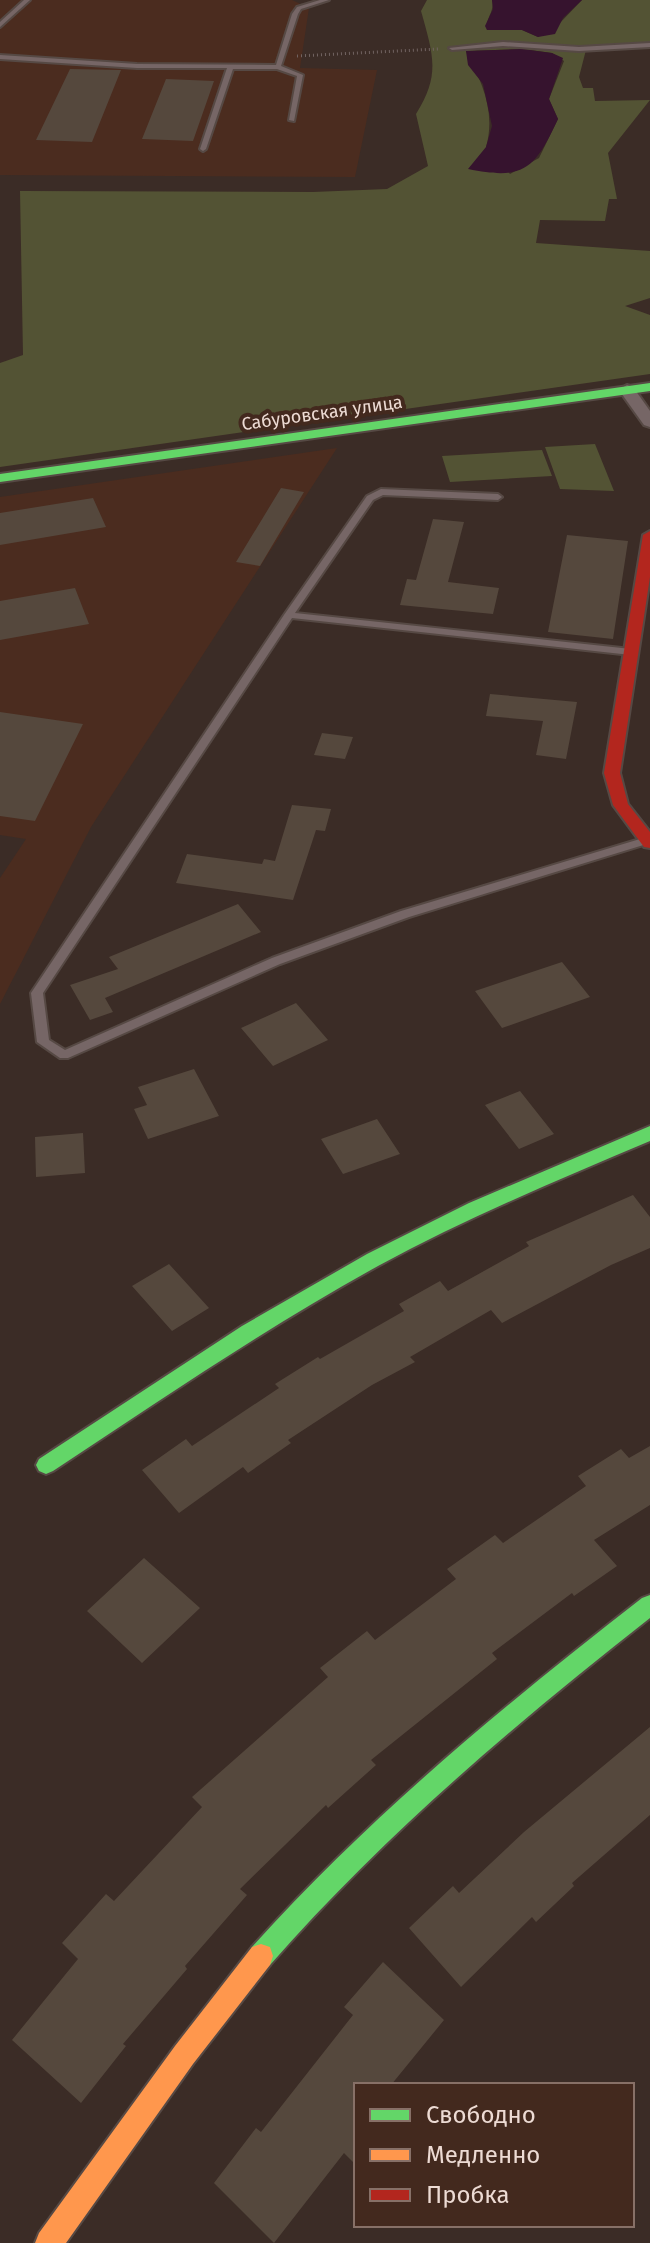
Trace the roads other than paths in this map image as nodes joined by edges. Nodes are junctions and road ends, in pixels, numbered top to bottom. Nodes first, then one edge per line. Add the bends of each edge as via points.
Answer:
1 (27, 0) edge
2 (326, 0) edge
3 (0, 25) edge
4 (650, 45) edge
5 (452, 48) road end
6 (0, 57) edge
7 (278, 67) junction
8 (230, 69) junction
9 (292, 120) dead end
10 (203, 149) dead end
11 (650, 387) edge
12 (627, 390) junction
13 (648, 416) edge
14 (0, 478) edge
15 (498, 497) dead end
16 (650, 535) edge
17 (289, 615) junction
18 (631, 652) junction
19 (649, 840) edge
20 (650, 1133) edge
21 (46, 1465) dead end
22 (650, 1605) edge
23 (49, 2243) edge

1 - 3 lane
2 - 7 lane via 299,8
4 - 5 lane
6 - 8 lane
7 - 8 lane
7 - 9 lane via 300,75
8 - 10 lane
11 - 12 street, Сабуровская улица
12 - 13 street
12 - 14 street, Сабуровская улица
15 - 17 lane via 381,492 370,498
16 - 18 street
17 - 18 lane
17 - 19 lane via 37,993 43,1042 64,1055 276,961 405,914
18 - 19 street via 612,773 621,805
20 - 21 street via 375,1258 248,1331
22 - 23 street via 504,1718 331,1878 223,2001

